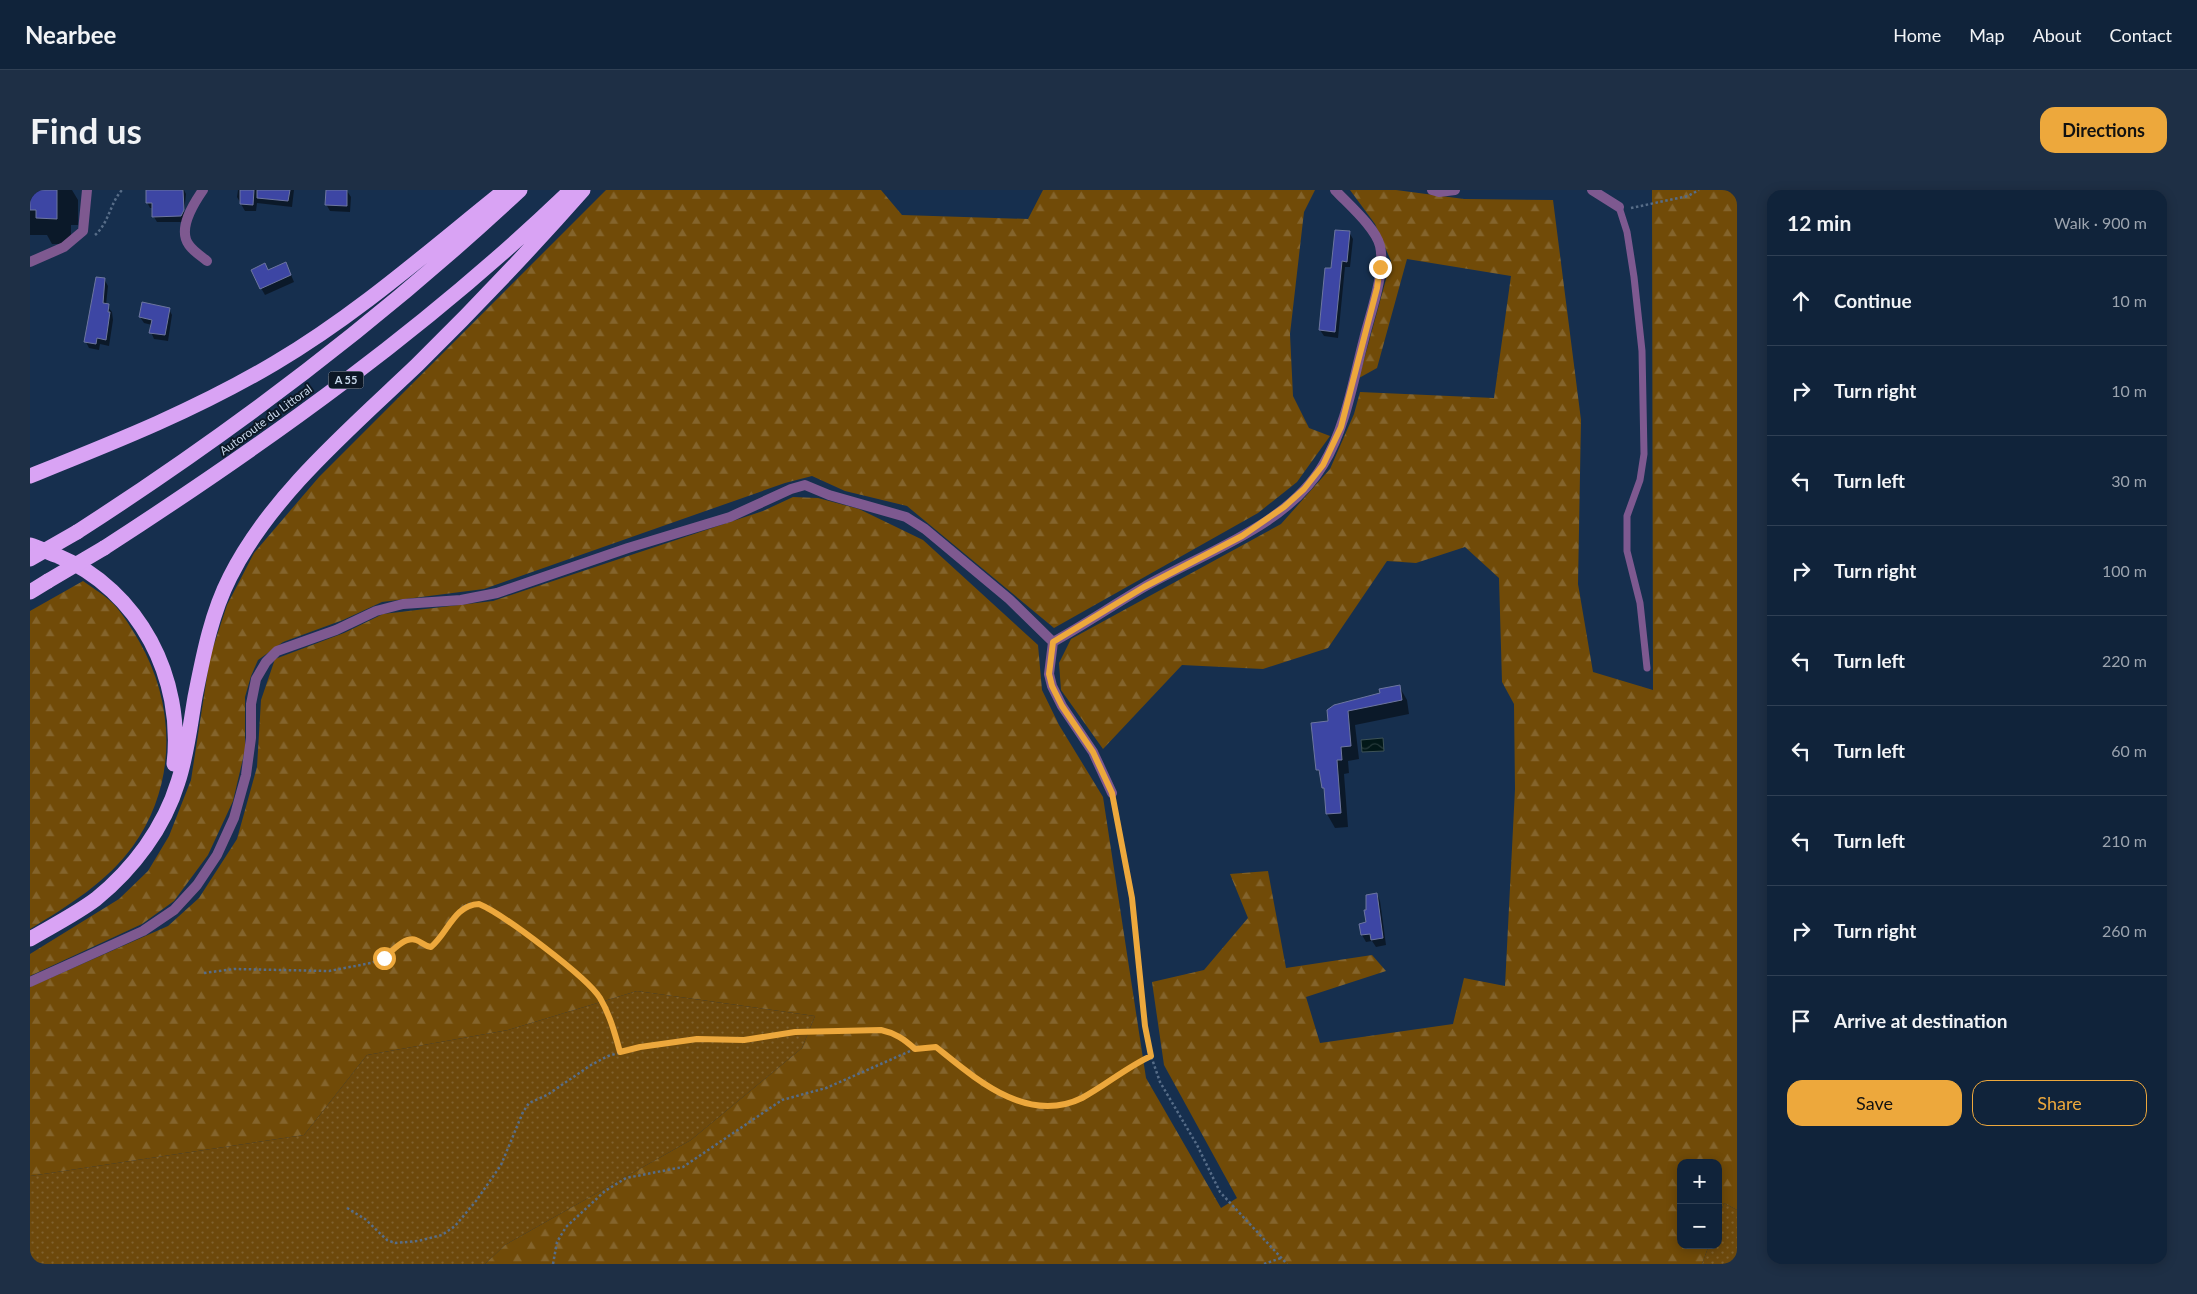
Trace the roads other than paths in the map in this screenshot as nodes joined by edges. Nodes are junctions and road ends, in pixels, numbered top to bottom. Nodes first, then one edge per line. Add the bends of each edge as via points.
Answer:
1 (88, 190) edge
2 (204, 190) edge
3 (506, 190) edge
4 (520, 190) edge
5 (571, 190) edge
6 (583, 190) edge
7 (1335, 190) edge
8 (1432, 190) edge
9 (1456, 190) edge
10 (1592, 190) edge
11 (1619, 207) joint
12 (207, 261) dead end
13 (30, 262) edge
14 (30, 476) edge
15 (30, 545) edge
16 (30, 559) edge
17 (30, 592) edge
18 (1053, 642) junction
19 (1647, 668) dead end
20 (1112, 793) road end
21 (124, 873) junction
22 (30, 939) edge
23 (30, 982) edge

1 - 13 street via 83,231 64,248
2 - 12 street via 193,204 184,232 188,244
3 - 14 highway via 376,295 275,363 164,422
4 - 16 highway, Autoroute du Littoral / A 55, bridge via 467,239 298,377 197,451 77,532
5 - 17 highway, Autoroute du Littoral / A 55, bridge via 453,294 342,383 223,470
6 - 21 highway via 537,242 301,479 247,548 230,577 214,618 175,791 159,827
7 - 18 street via 1371,230 1380,246 1380,267 1344,418 1323,465 1291,501 1242,536 1144,587
8 - 9 street
10 - 11 street
11 - 19 lane via 1627,232 1642,351 1644,454 1640,480 1626,516 1627,551 1640,602
15 - 21 highway via 71,562 111,589 138,620 153,644 168,686 176,739 170,787 152,833
18 - 20 street via 1049,674 1052,686 1093,752
18 - 23 street via 1009,599 925,529 906,517 805,485 730,517 628,548 498,594 403,604 376,611 336,630 277,651 266,662 256,679 246,775 234,818 216,855 174,910 142,931
21 - 22 highway via 95,899

